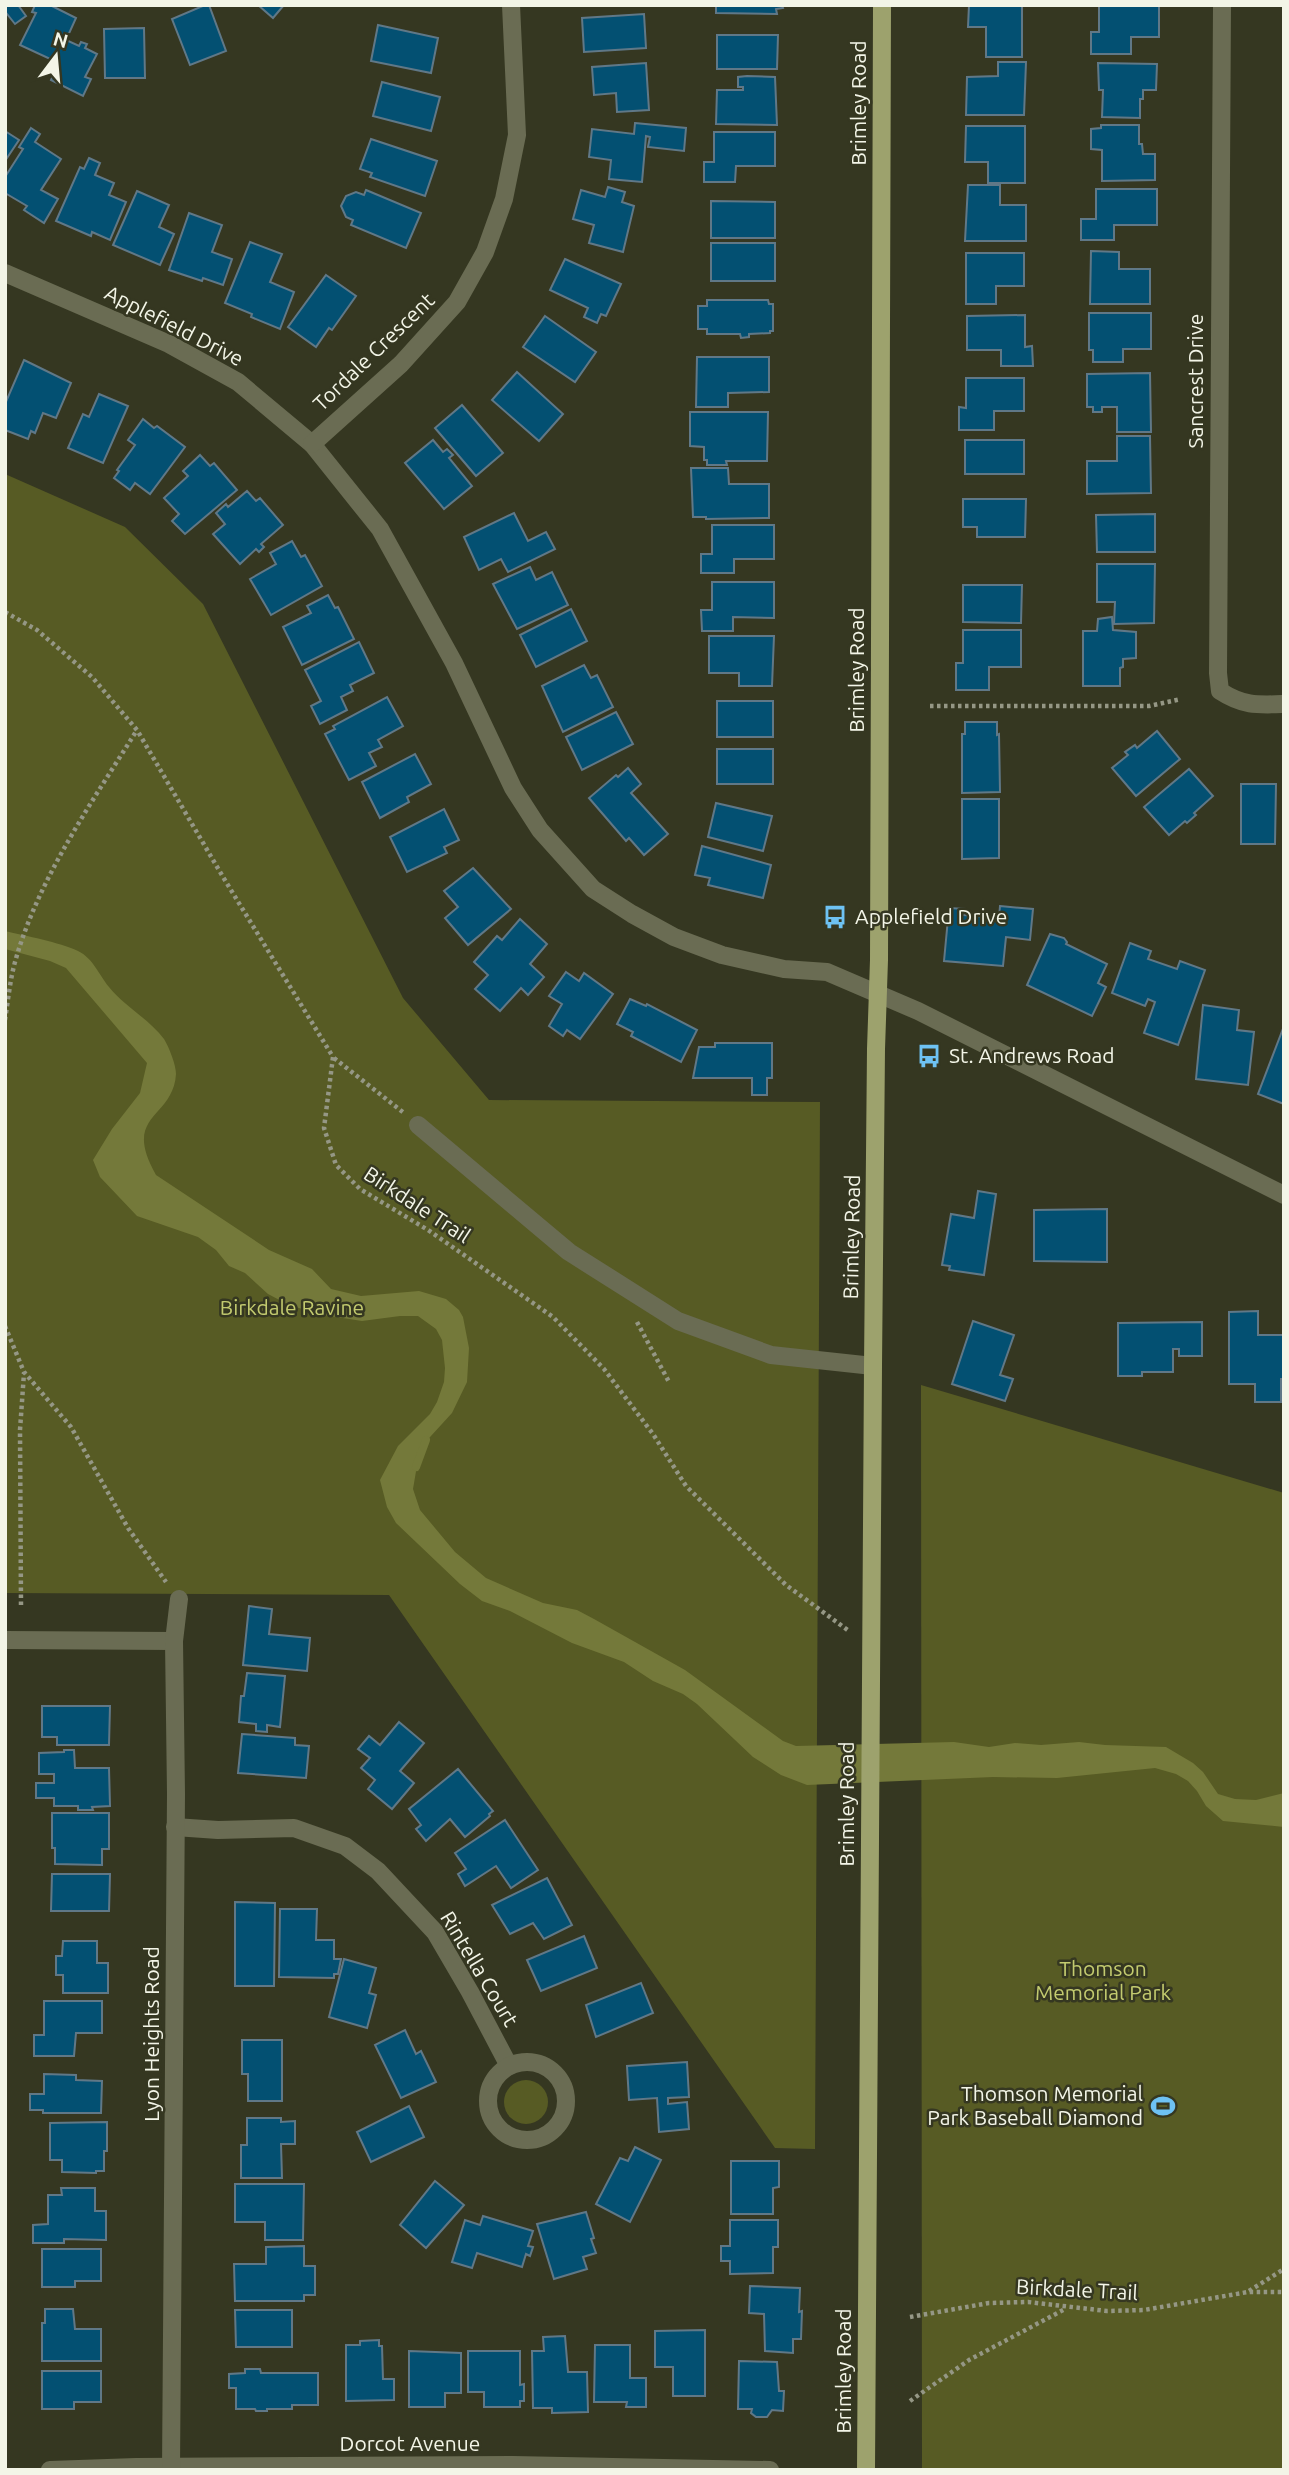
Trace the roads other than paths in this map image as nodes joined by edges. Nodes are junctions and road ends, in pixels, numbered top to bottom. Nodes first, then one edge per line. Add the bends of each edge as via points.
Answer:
1 (511, 5) edge
2 (882, 5) edge
3 (1222, 5) edge
4 (5, 273) edge
5 (312, 444) junction
6 (1284, 704) edge
7 (877, 994) junction
8 (418, 1125) road end
9 (1284, 1195) edge
10 (873, 1366) junction
11 (179, 1599) road end
12 (5, 1640) edge
13 (174, 1641) junction
14 (175, 1827) junction
15 (509, 2066) junction
16 (171, 2468) edge
17 (513, 2468) edge
18 (50, 2470) edge
19 (770, 2470) edge
20 (866, 2470) edge

1 - 5 street, Tordale Crescent via 517,135 504,199 485,252 457,302 401,364
2 - 7 main road, Brimley Road
3 - 6 street, Sancrest Drive via 1217,673 1220,691 1236,701
4 - 5 street, Applefield Drive via 169,344 238,382
5 - 7 street, Applefield Drive via 380,529 454,663 513,788 540,830 593,889 674,937 722,955 784,969 827,972
7 - 9 street
7 - 10 main road, Brimley Road
8 - 10 street via 569,1252 678,1321 771,1355
10 - 20 main road, Brimley Road
11 - 13 street, Lyon Heights Road
12 - 13 street
13 - 14 street, Lyon Heights Road
14 - 15 street, Rintella Court via 294,1828 345,1846 378,1871 435,1932
14 - 16 street, Lyon Heights Road
15 - 15 street via 491,2085 489,2112 504,2134 517,2140 543,2138 562,2120 567,2096 563,2084 545,2066 533,2062
16 - 17 street, Dorcot Avenue
16 - 18 street, Dorcot Avenue
17 - 19 street, Dorcot Avenue

